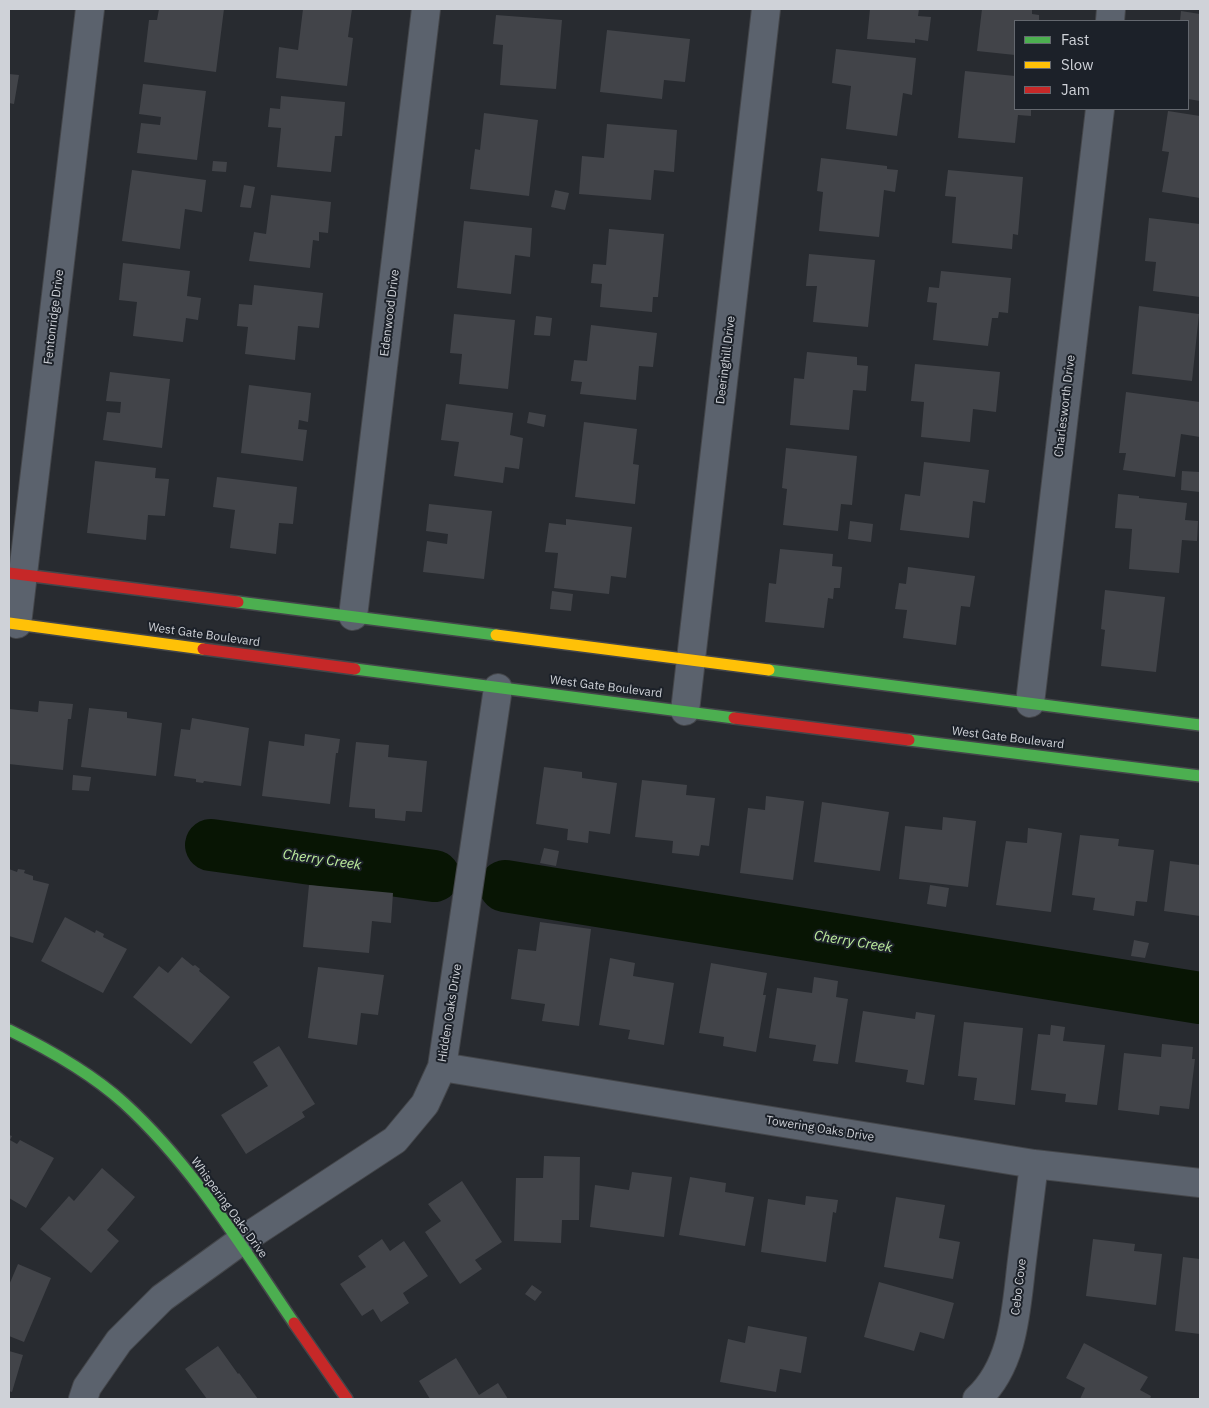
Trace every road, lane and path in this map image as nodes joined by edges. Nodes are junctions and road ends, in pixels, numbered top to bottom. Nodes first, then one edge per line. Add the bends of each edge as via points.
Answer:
1 (90, 9) edge
2 (426, 9) edge
3 (766, 9) edge
4 (1100, 110) edge
5 (16, 574) edge
6 (353, 616) junction
7 (13, 624) edge
8 (692, 660) junction
9 (498, 688) junction
10 (1030, 703) junction
11 (685, 711) junction
12 (1200, 725) edge
13 (1200, 776) edge
14 (9, 1030) edge
15 (442, 1067) junction
16 (1034, 1164) junction
17 (1200, 1183) edge
18 (238, 1244) junction
19 (83, 1399) edge
20 (347, 1399) edge
21 (977, 1399) edge

1 - 5 street, Fentonridge Drive
2 - 6 street, Edenwood Drive
3 - 8 street, Deeringhill Drive
4 - 10 street, Charlesworth Drive
5 - 6 main road
5 - 7 street, Fentonridge Drive
6 - 8 main road
7 - 9 main road, West Gate Boulevard
8 - 10 main road
8 - 11 street, Deeringhill Drive
9 - 11 main road, West Gate Boulevard
9 - 15 street, Hidden Oaks Drive
10 - 12 main road
11 - 13 main road, West Gate Boulevard
14 - 18 main road, Whispering Oaks Drive via 48,1049 123,1102 155,1133 201,1188
15 - 16 street, Towering Oaks Drive
15 - 18 street, Hidden Oaks Drive via 425,1104 395,1140
16 - 17 street, Towering Oaks Drive
16 - 21 street, Cebo Cove via 1014,1324 1004,1360 987,1390
18 - 19 street, Hidden Oaks Drive via 162,1298 119,1341 87,1387
18 - 20 main road, Whispering Oaks Drive

